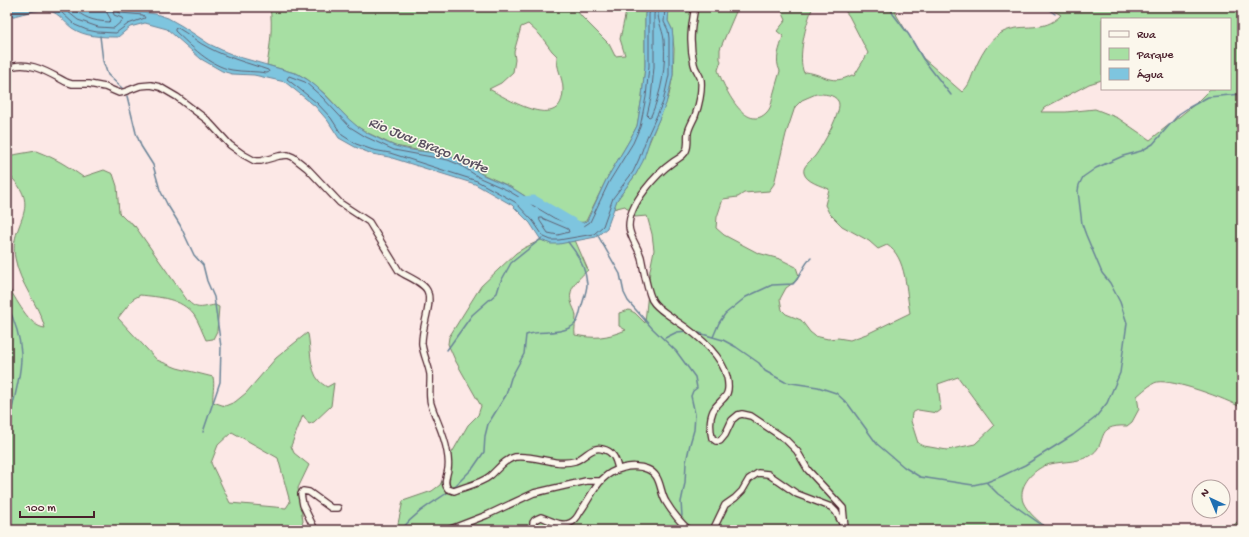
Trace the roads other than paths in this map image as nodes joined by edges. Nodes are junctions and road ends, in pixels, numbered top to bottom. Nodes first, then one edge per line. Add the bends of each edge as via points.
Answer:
1 (695, 7) edge
2 (7, 70) edge
3 (618, 469) junction
4 (601, 480) junction
5 (338, 508) dead end
6 (846, 529) edge
7 (315, 530) edge
8 (448, 530) edge
9 (536, 530) edge
10 (689, 530) edge
11 (713, 530) edge

1 - 6 street via 690,48 700,87 697,111 688,132 686,152 672,162 644,191 631,215 631,235 640,255 653,301 662,311 708,345 727,377 727,394 711,417 712,438 720,441 732,420 742,414 751,416 785,439 808,470 844,508
2 - 3 street via 12,66 26,65 72,84 105,87 119,93 140,86 160,87 177,96 207,120 230,145 255,161 261,162 288,155 293,157 340,203 369,222 400,271 424,286 428,293 422,345 430,374 430,402 444,434 448,453 445,483 448,489 454,491 489,477 509,459 515,457 564,463 576,461 601,448 612,453
3 - 4 street
3 - 10 street via 638,467 648,469 655,475 670,510
4 - 8 street via 534,493
4 - 9 street via 576,519 560,524 541,517 533,522
5 - 7 street via 331,508 309,492 303,491 302,504
6 - 11 street via 831,507 797,494 768,474 758,473 725,505

